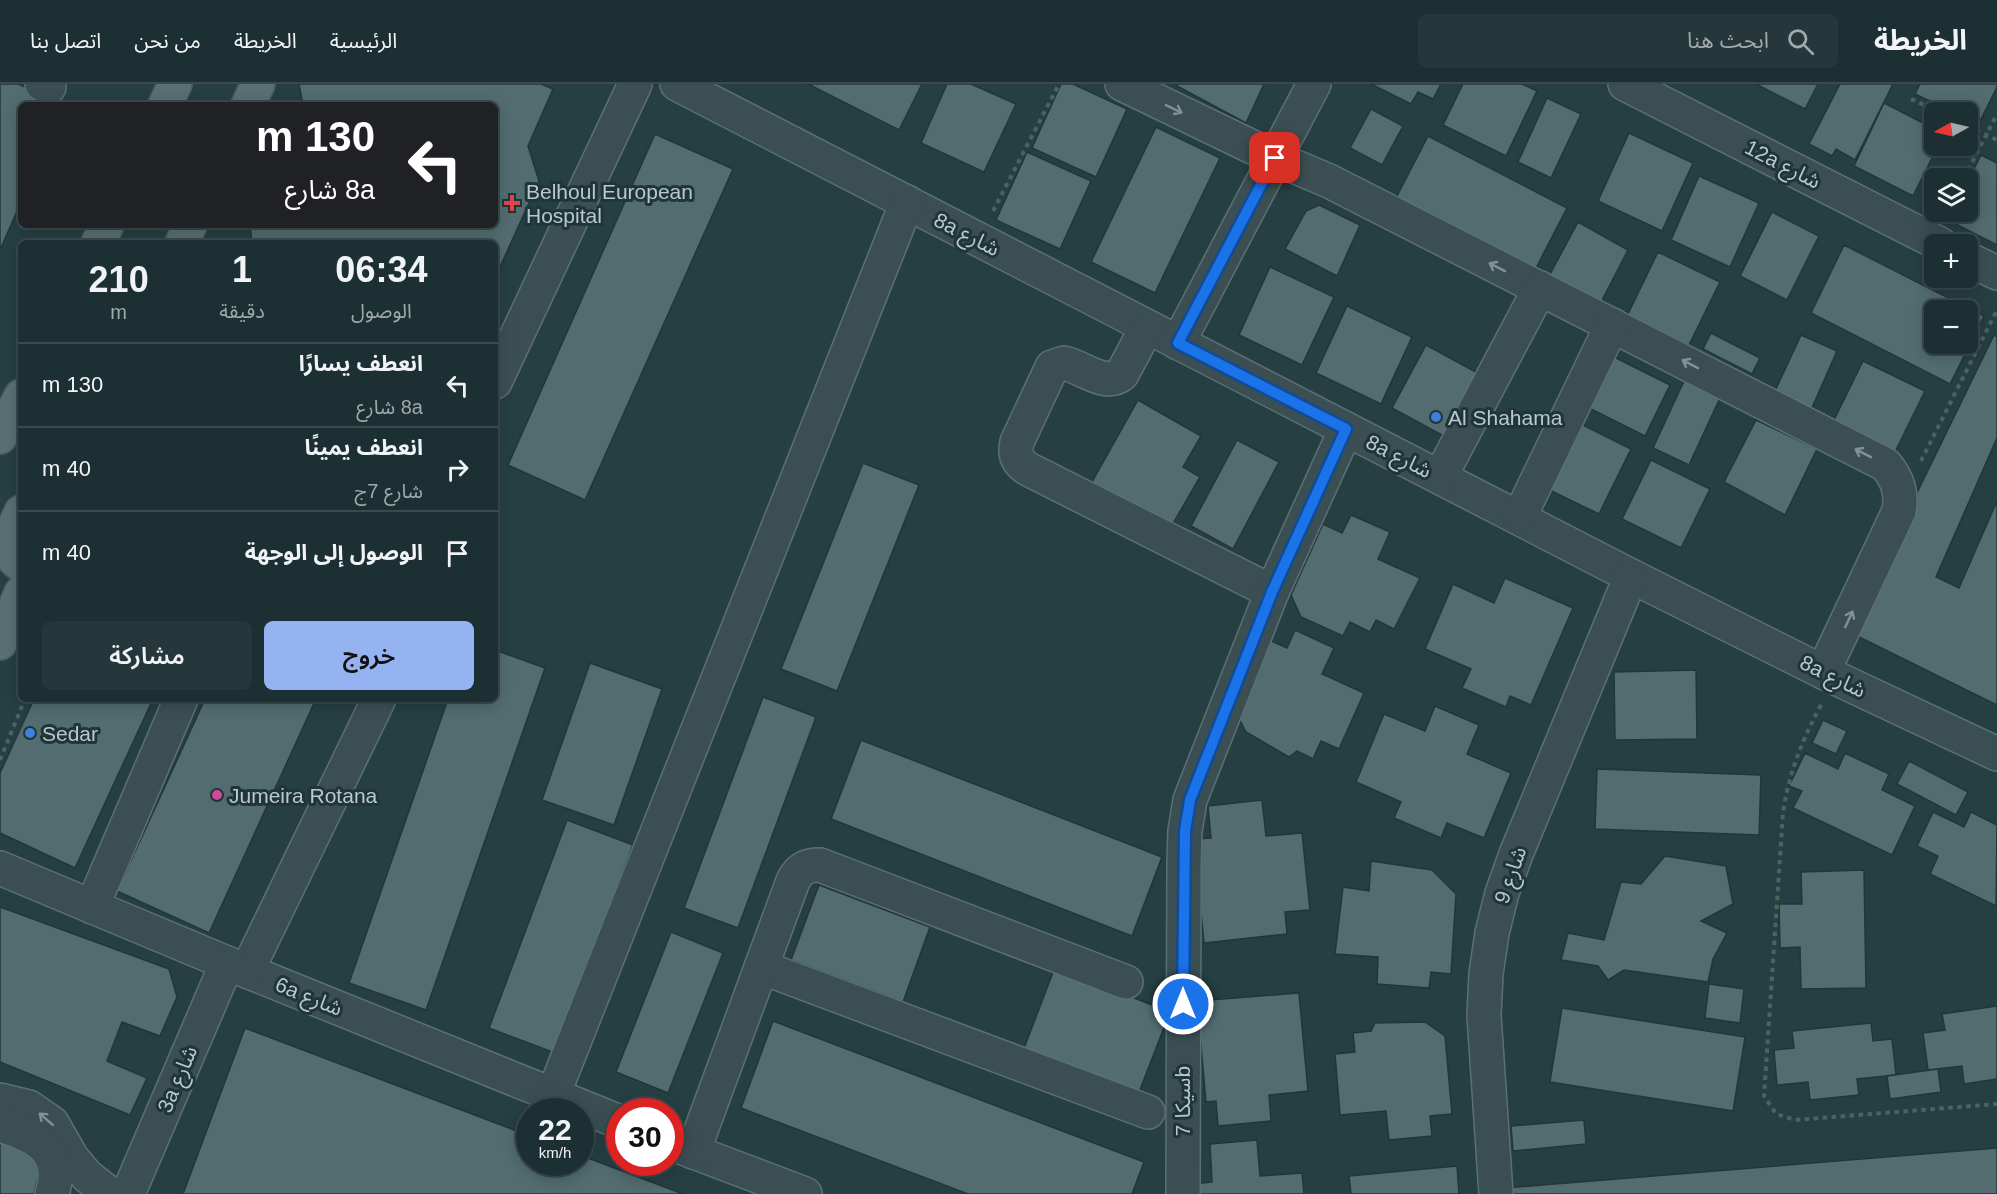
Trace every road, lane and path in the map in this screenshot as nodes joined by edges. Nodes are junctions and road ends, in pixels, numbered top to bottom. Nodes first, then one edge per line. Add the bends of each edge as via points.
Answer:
1 (175, 84) edge
2 (258, 84) edge
3 (635, 84) edge
4 (1059, 84) edge
5 (1122, 84) edge
6 (1314, 84) edge
7 (1626, 84) edge
8 (690, 87) edge
9 (1911, 99) dead end
10 (166, 102) edge
11 (249, 102) edge
12 (1924, 105) edge
13 (1997, 114) edge
14 (1978, 131) edge
15 (1986, 135) junction
16 (1997, 140) edge
17 (1275, 158) junction
18 (1969, 168) edge
19 (907, 202) junction
20 (1924, 236) edge
21 (978, 240) junction
22 (1978, 264) edge
23 (1997, 273) edge
24 (1539, 288) junction
25 (1997, 310) edge
26 (1612, 325) junction
27 (1148, 327) junction
28 (1178, 343) junction
29 (498, 376) edge
30 (18, 402) edge
31 (1346, 429) junction
32 (0, 437) edge
33 (0, 442) edge
34 (18, 452) edge
35 (1440, 477) junction
36 (1901, 499) junction
37 (1519, 518) junction
38 (18, 520) edge
39 (18, 562) edge
40 (1631, 576) junction
41 (1272, 592) junction
42 (18, 599) edge
43 (0, 644) edge
44 (1830, 675) junction
45 (25, 702) edge
46 (180, 702) edge
47 (376, 702) edge
48 (1997, 754) edge
49 (0, 760) edge
50 (0, 868) edge
51 (92, 907) junction
52 (237, 967) junction
53 (761, 968) junction
54 (1126, 982) dead end
55 (553, 1095) junction
56 (0, 1100) edge
57 (1997, 1104) edge
58 (1148, 1112) dead end
59 (606, 1116) edge
60 (0, 1125) edge
61 (684, 1143) edge
62 (684, 1149) edge
63 (52, 1194) edge
64 (110, 1194) edge
65 (128, 1194) edge
66 (806, 1194) edge
67 (1183, 1194) edge
68 (1496, 1194) edge

1 - 10 main road
2 - 11 main road
3 - 29 street
4 - 21 path
5 -> 17 street
6 - 17 street
7 - 20 street, 12a شارع
8 - 19 street, 8a شارع
9 - 12 path
13 - 15 path
14 - 15 path
15 - 16 path
15 - 18 path
24 -> 17 street via 1329,181
17 - 28 street
19 - 21 street, 8a شارع
19 - 55 street
21 - 27 street, 8a شارع
22 - 23 street
24 - 26 street
24 - 35 street
25 - 36 path
36 -> 26 street via 1899,486 1886,465
26 - 37 street
27 - 28 street, 8a شارع
27 - 41 street via 1117,378 1104,379 1064,363 1052,367 1017,442 1017,458 1028,469
28 - 31 street, 8a شارع
30 - 32 main road
31 - 35 street, 8a شارع
31 - 41 street, سيكا 7b
33 - 34 main road
35 - 37 street, 8a شارع
44 -> 36 street via 1899,512
37 - 40 street, 8a شارع
38 - 39 main road via 8,545 10,555
40 - 44 street, 8a شارع
40 - 68 street, شارع 9 via 1516,854 1492,933 1484,1015
41 - 67 street, سيكا 7b via 1190,800 1185,831
42 - 43 main road
44 - 48 street, 8a شارع
44 - 57 path via 1803,737 1786,794 1764,1096 1776,1114 1795,1120
45 - 49 path
46 - 51 street
47 - 52 street, 3a شارع
50 - 51 street, 6a شارع
51 - 52 street, 6a شارع
52 - 55 street, 6a شارع
52 - 65 street, 3a شارع
53 - 54 street via 796,873 803,867 820,865
53 - 58 street
53 - 61 street
55 - 59 street, 6a شارع
64 -> 56 street via 72,1158 47,1118 29,1107
60 - 63 street via 31,1136 47,1149 56,1170
62 - 66 street

